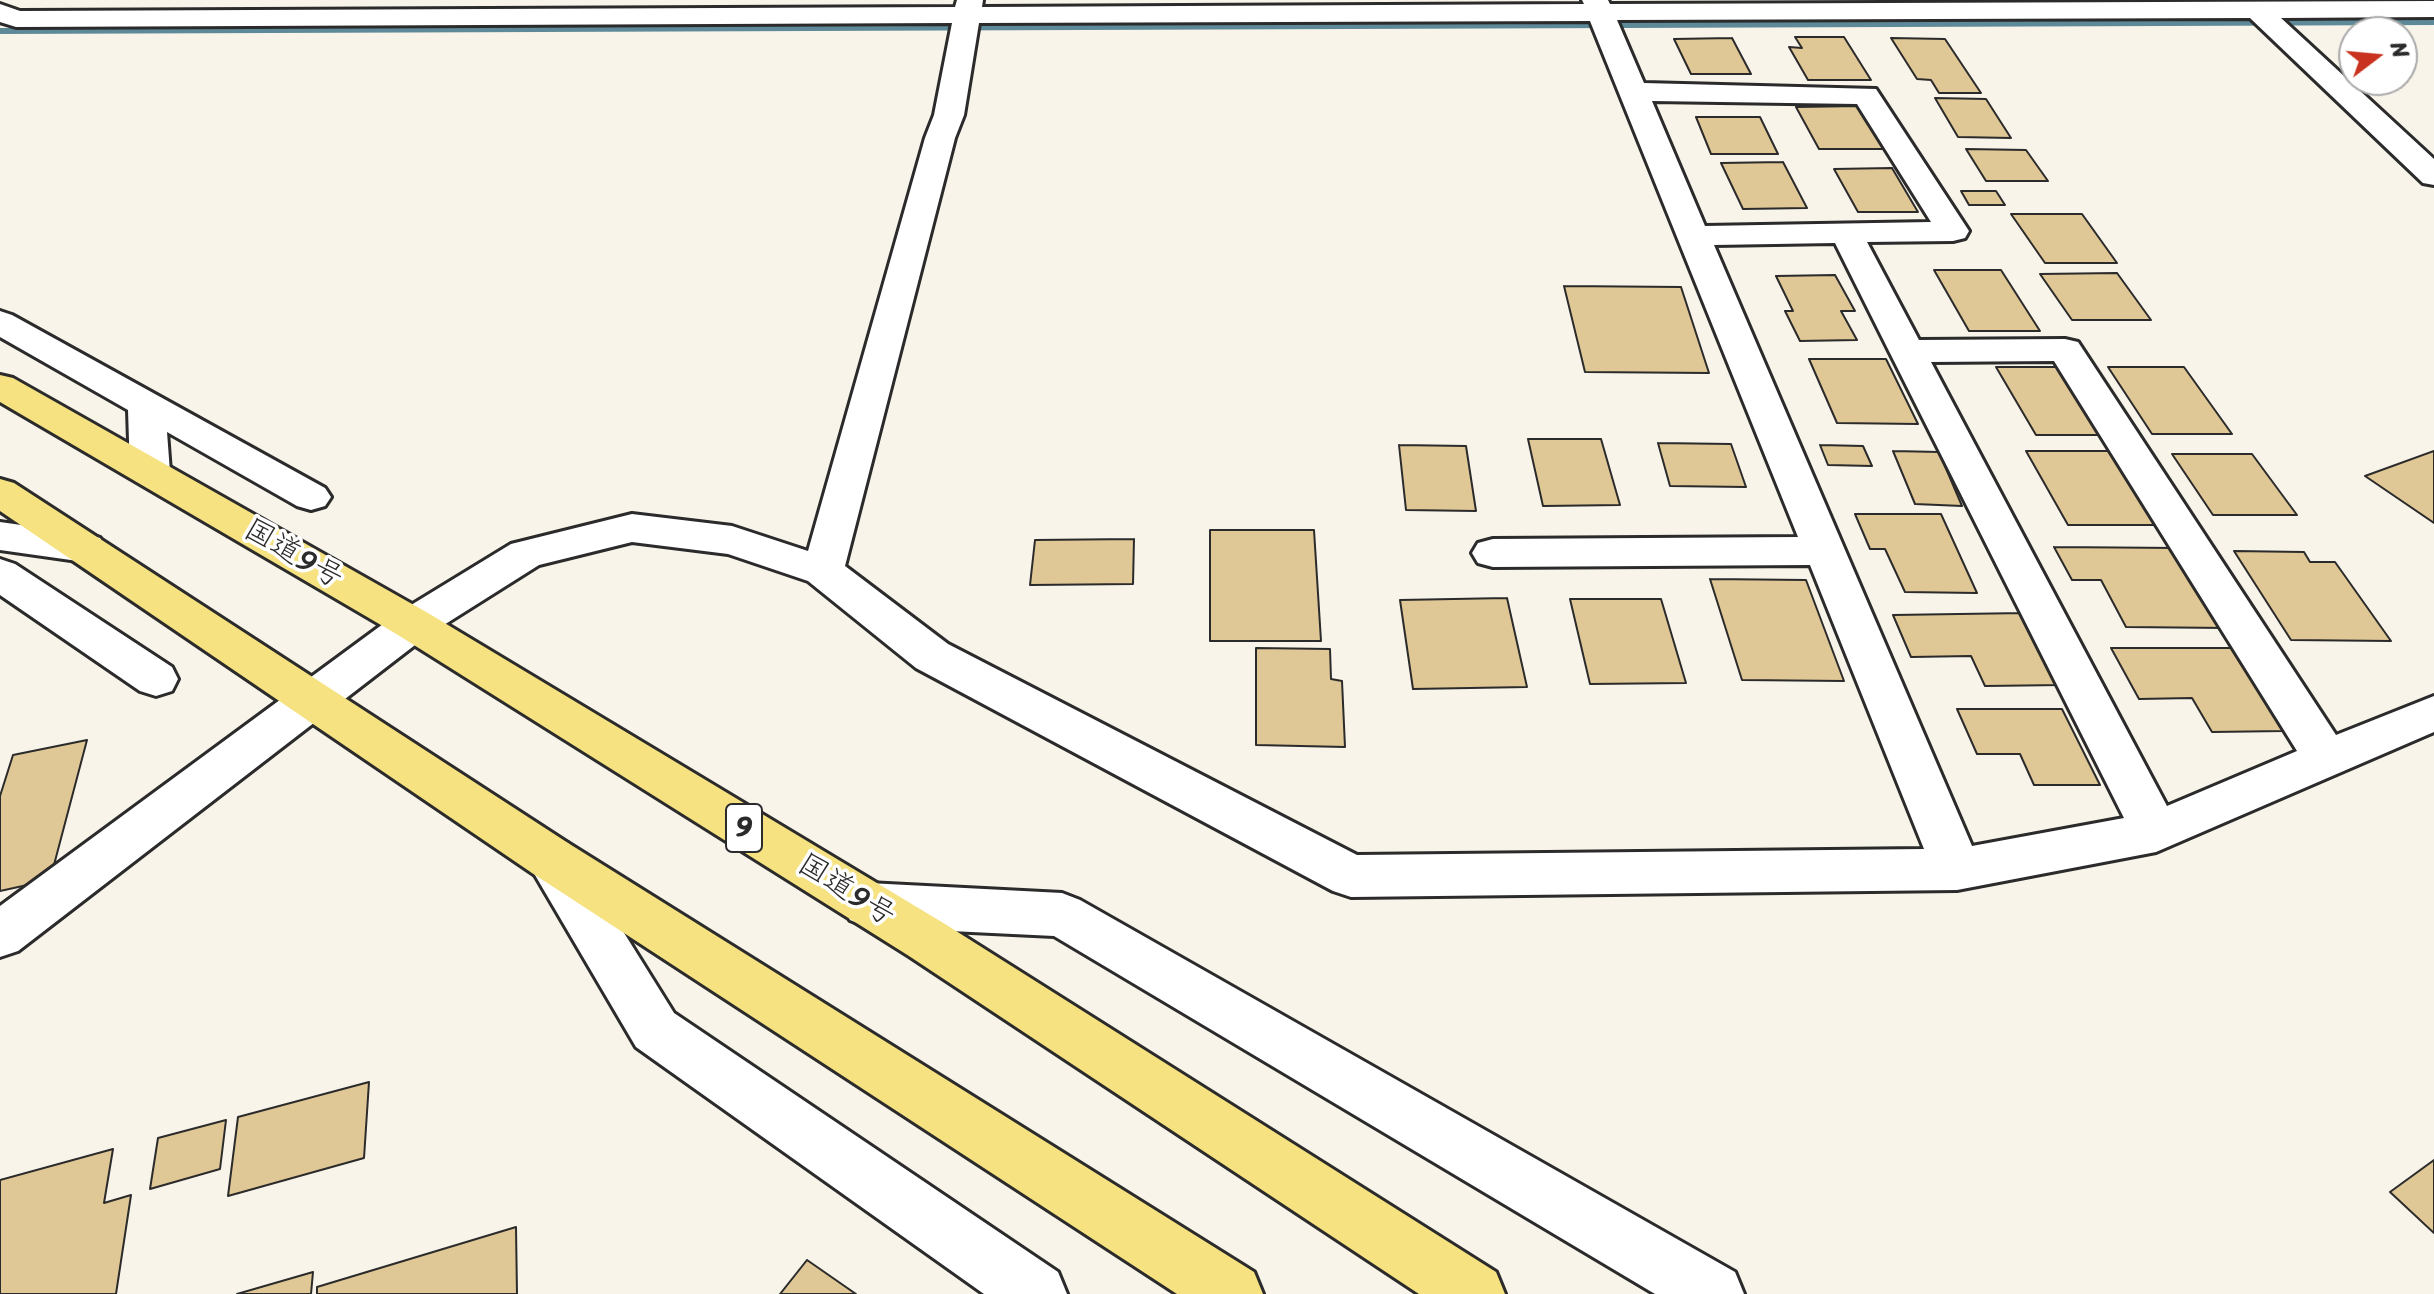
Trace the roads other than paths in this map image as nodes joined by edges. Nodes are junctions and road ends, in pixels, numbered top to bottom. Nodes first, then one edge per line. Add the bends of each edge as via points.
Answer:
1 (39, 0) edge
2 (2253, 5) edge
3 (1597, 6) edge
4 (968, 7) edge
5 (2434, 9) edge
6 (8, 16) edge
7 (1633, 92) junction
8 (2434, 176) edge
9 (1846, 233) junction
10 (1692, 236) junction
11 (0, 322) edge
12 (1907, 351) junction
13 (0, 386) edge
14 (147, 404) junction
15 (150, 472) junction
16 (0, 492) edge
17 (311, 497) dead end
18 (0, 536) edge
19 (85, 548) junction
20 (1824, 551) junction
21 (1493, 553) dead end
22 (823, 571) junction
23 (0, 574) edge
24 (413, 624) junction
25 (156, 679) dead end
26 (309, 700) junction
27 (2434, 713) edge
28 (2327, 759) junction
29 (2156, 832) junction
30 (550, 858) junction
31 (1957, 869) junction
32 (868, 905) junction
33 (0, 935) edge
34 (1036, 1294) edge
35 (1232, 1294) edge
36 (1474, 1294) edge
37 (1713, 1294) edge

1 - 6 street
2 - 3 street
2 - 5 street
2 - 8 street
3 - 4 street
3 - 7 street
4 - 6 street
4 - 22 street via 949,115
7 - 9 street via 1866,95 1953,231
7 - 10 street
9 - 10 street
9 - 12 street
10 - 20 street
11 - 14 street
12 - 28 street via 2065,350
12 - 29 street
13 - 15 highway, 国道9号 / 9
14 - 15 street
14 - 17 street
15 - 24 highway, 国道9号 / 9
16 - 19 highway
18 - 19 street
19 - 26 highway
20 - 21 street
20 - 31 street
22 - 24 street via 732,540 632,528 526,554
22 - 31 street via 932,656 1351,876
23 - 25 street
24 - 26 street
24 - 32 highway, 国道9号 / 9
26 - 30 highway
26 - 33 street
27 - 28 street
28 - 29 street
29 - 31 street
30 - 34 street via 655,1030
30 - 35 highway
32 - 36 highway, 国道9号 / 9
32 - 37 street via 1062,915

